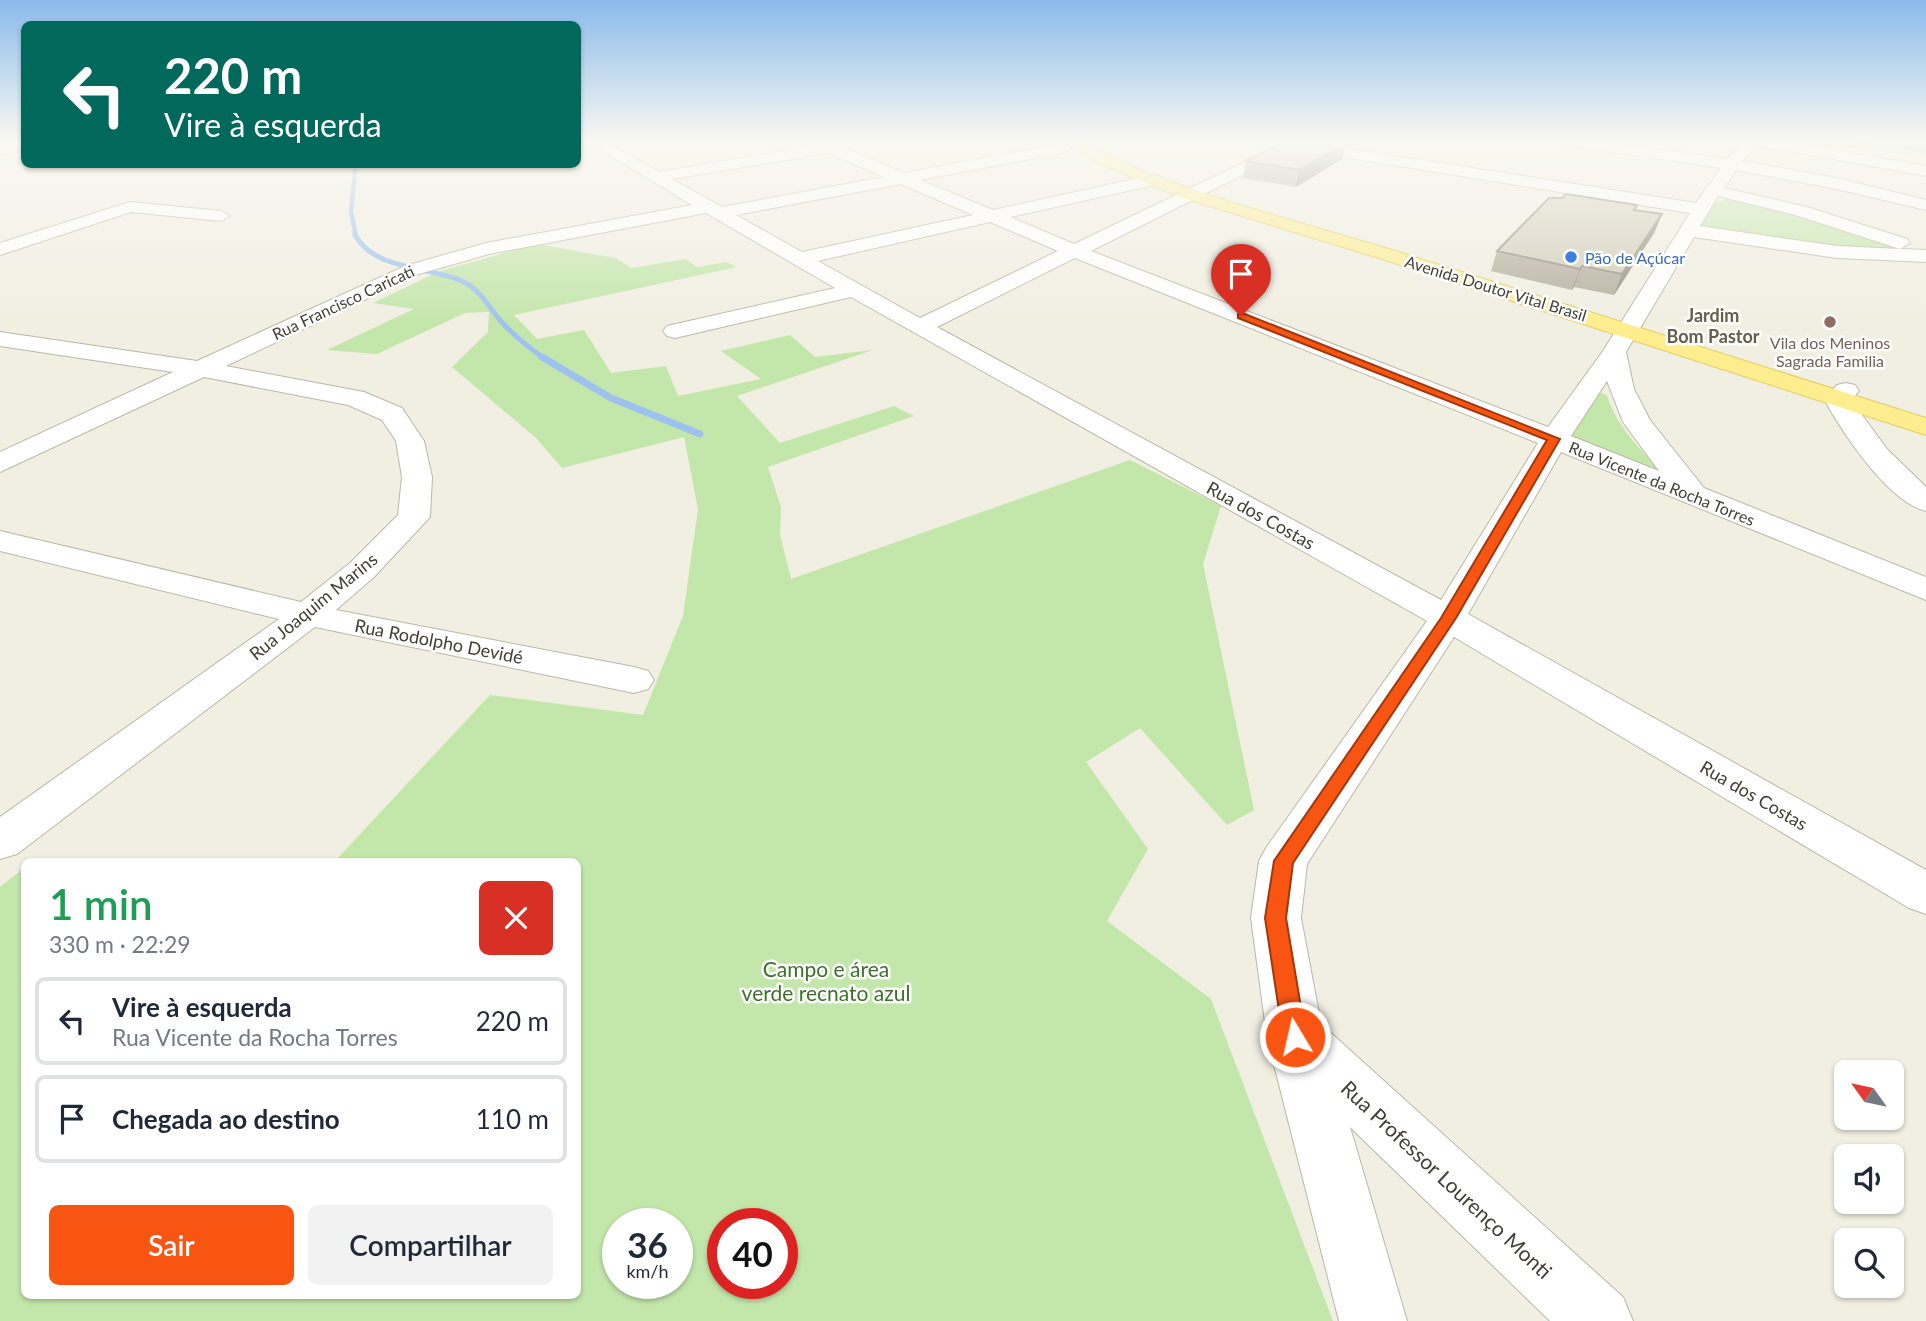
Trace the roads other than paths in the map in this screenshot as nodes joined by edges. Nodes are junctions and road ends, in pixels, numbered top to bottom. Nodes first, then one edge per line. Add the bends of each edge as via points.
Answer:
1 (701, 203) edge
2 (760, 203) edge
3 (961, 203) edge
4 (1048, 203) edge
5 (1174, 203) edge
6 (1228, 203) edge
7 (1662, 203) edge
8 (1705, 203) edge
9 (1762, 203) edge
10 (1701, 209) junction
11 (714, 210) junction
12 (990, 215) junction
13 (221, 216) dead end
14 (1688, 230) junction
15 (0, 249) edge
16 (1074, 251) junction
17 (1926, 255) edge
18 (799, 259) junction
19 (853, 290) junction
20 (919, 327) junction
21 (675, 331) dead end
22 (1624, 333) junction
23 (0, 339) edge
24 (200, 369) junction
25 (1842, 395) junction
26 (1926, 416) edge
27 (1926, 428) edge
28 (1554, 439) junction
29 (0, 463) edge
30 (1695, 496) junction
31 (1926, 502) edge
32 (0, 541) edge
33 (1926, 589) edge
34 (308, 615) junction
35 (1448, 618) junction
36 (634, 680) dead end
37 (0, 841) edge
38 (1926, 894) edge
39 (1295, 1037) junction
40 (1373, 1321) edge
41 (1599, 1321) edge

1 - 11 street, Rua dos Costas
2 - 11 street, Rua Francisco Caricati
3 - 12 street, Rua Vicente da Rocha Torres
4 - 12 street
5 - 16 street
6 - 22 main road, Avenida Doutor Vital Brasil
7 - 10 street
8 - 10 street
9 - 17 street via 1842,223
10 - 14 street
11 - 18 street, Rua dos Costas
11 - 24 street, Rua Francisco Caricati via 440,260
12 - 16 street, Rua Vicente da Rocha Torres
12 - 18 street
13 - 15 street via 130,207
14 - 17 street via 1837,252
14 - 22 street
16 - 20 street
16 - 28 street, Rua Vicente da Rocha Torres
18 - 19 street, Rua dos Costas
19 - 20 street, Rua dos Costas
19 - 21 street
20 - 35 street, Rua dos Costas
22 - 25 main road, Avenida Doutor Vital Brasil
22 - 28 street
22 - 30 street via 1621,388 1637,422
23 - 24 street, Rua Joaquim Marins
24 - 29 street, Rua Francisco Caricati
24 - 34 street, Rua Joaquim Marins via 355,398 392,414 411,441 417,477 414,517 362,570
25 - 26 main road, Avenida Doutor Vital Brasil
25 - 27 main road, Avenida Doutor Vital Brasil
25 - 31 street via 1876,458
28 - 30 street, Rua Vicente da Rocha Torres
28 - 35 street
30 - 33 street, Rua Vicente da Rocha Torres
32 - 34 street, Rua Rodolpho Devidé
34 - 36 street, Rua Rodolpho Devidé
34 - 37 street, Rua Joaquim Marins
35 - 38 street, Rua dos Costas
35 - 39 street via 1283,861 1276,918
39 - 40 street
39 - 41 street, Rua Professor Lourenço Monti

